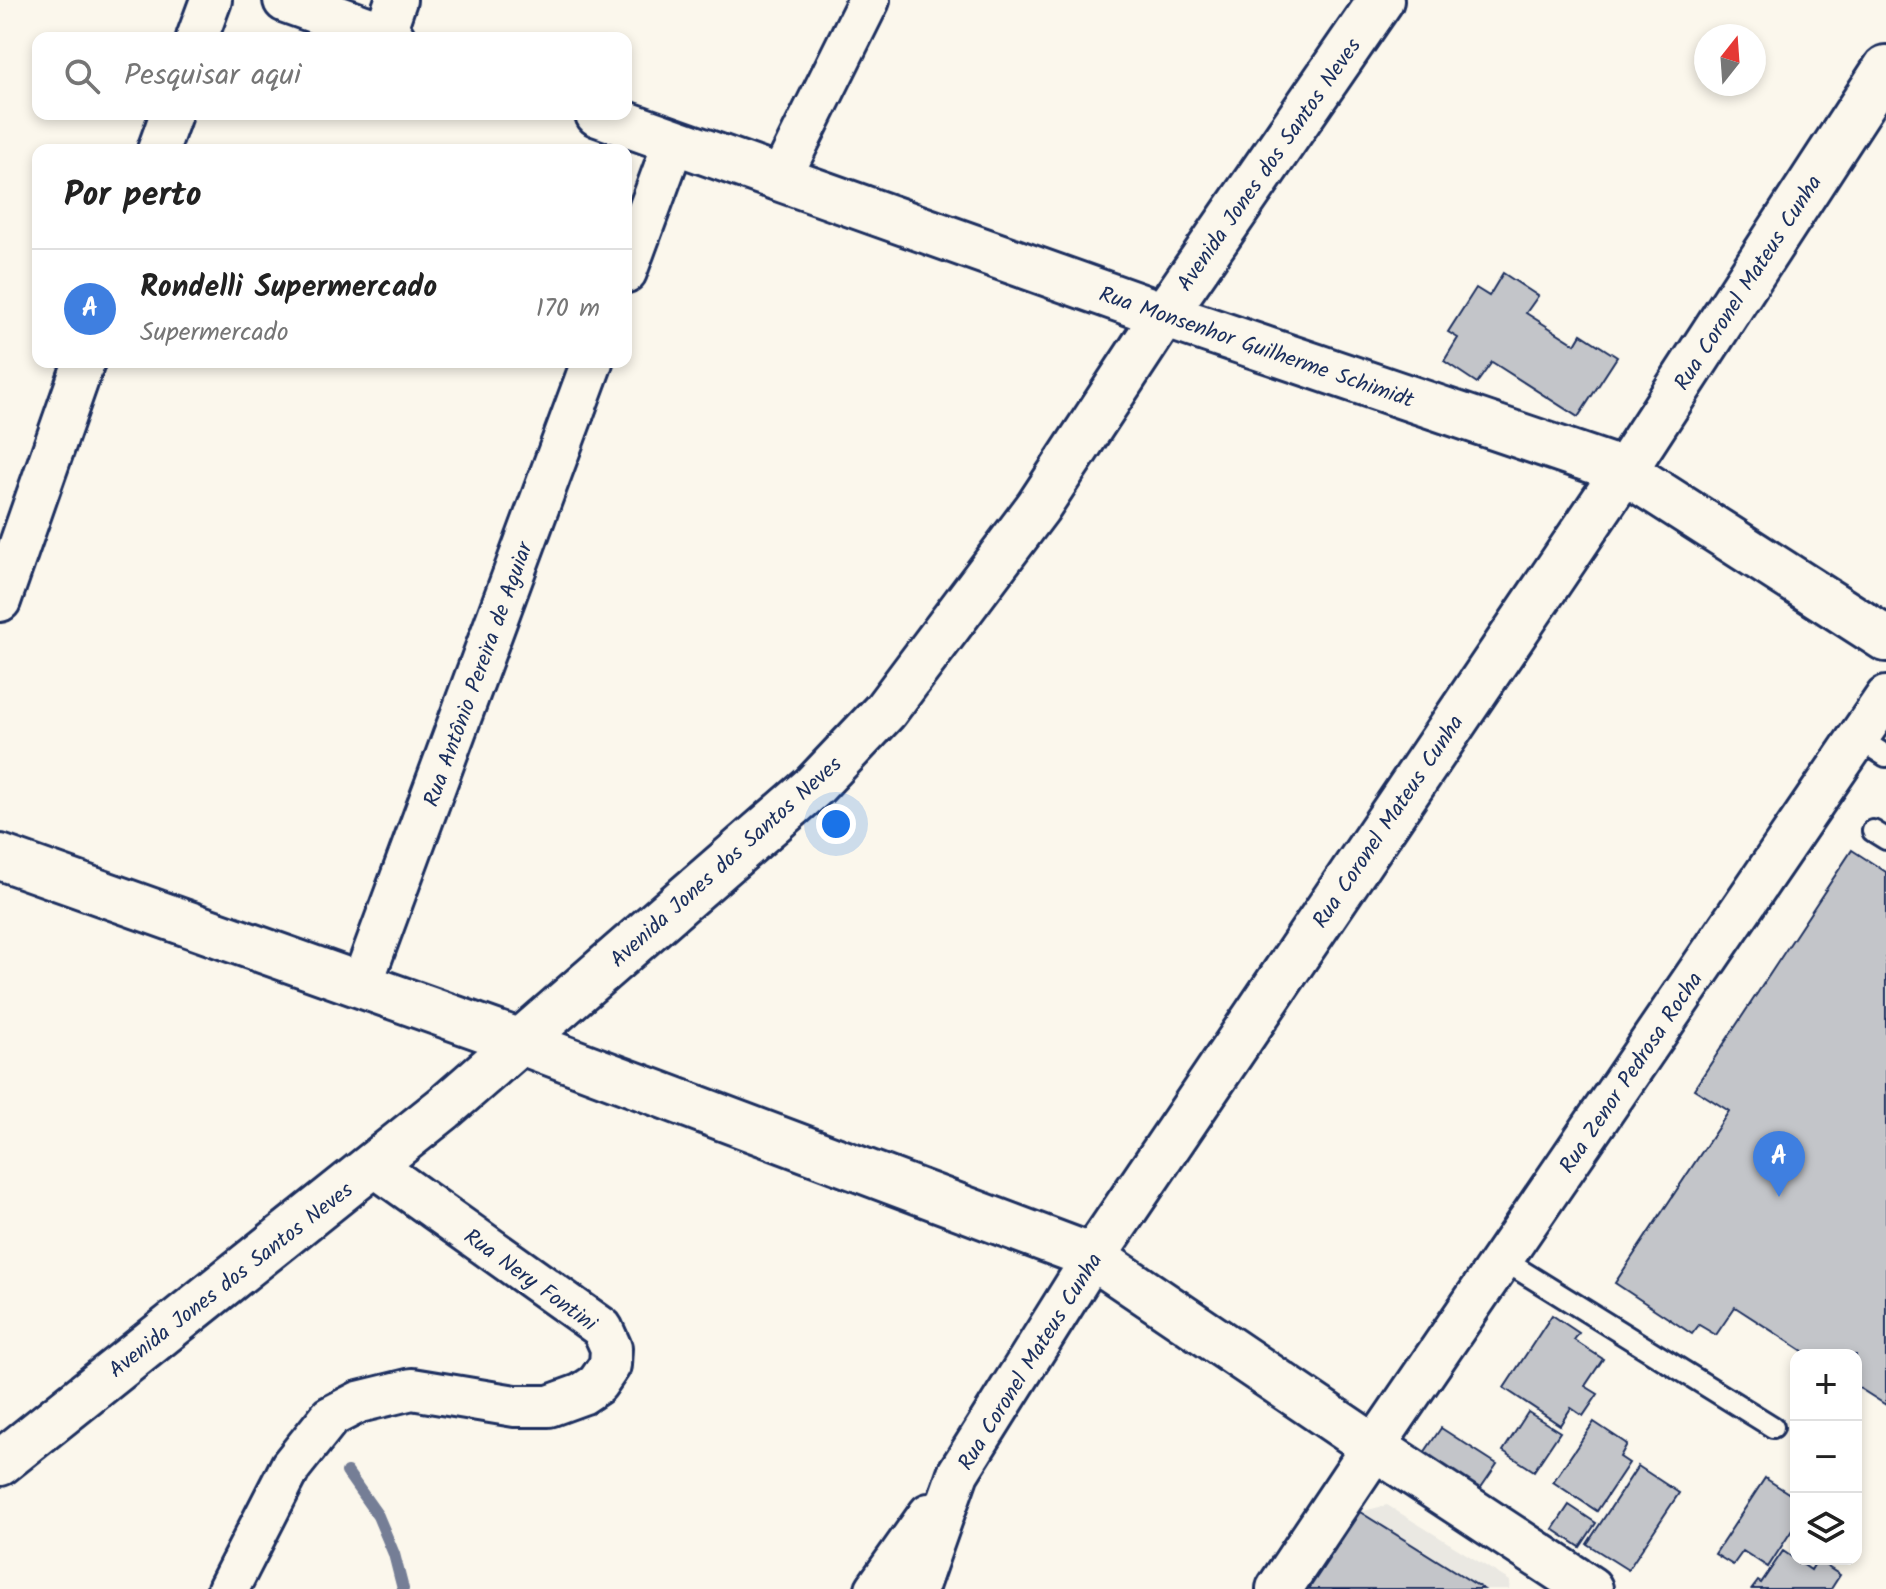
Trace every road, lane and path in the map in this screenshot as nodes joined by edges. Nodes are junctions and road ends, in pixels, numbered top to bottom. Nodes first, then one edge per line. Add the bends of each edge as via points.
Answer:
1 (211, 0) edge
2 (286, 0) edge
3 (869, 0) edge
4 (1381, 0) edge
5 (391, 24) edge
6 (199, 32) edge
7 (1886, 68) edge
8 (169, 120) edge
9 (614, 120) edge
10 (674, 142) junction
11 (160, 144) edge
12 (780, 179) junction
13 (632, 256) edge
14 (1164, 315) junction
15 (82, 368) edge
16 (590, 368) edge
17 (1624, 471) junction
18 (0, 601) edge
19 (1886, 639) edge
20 (1886, 697) edge
21 (1872, 747) edge
22 (0, 857) edge
23 (361, 986) junction
24 (521, 1042) junction
25 (373, 1165) junction
26 (1093, 1257) junction
27 (1502, 1259) junction
28 (1773, 1427) dead end
29 (1374, 1447) junction
30 (0, 1463) edge
31 (958, 1473) junction
32 (1565, 1578) edge
33 (228, 1589) edge
34 (876, 1589) edge
35 (917, 1589) edge
36 (1279, 1589) edge

1 - 6 street
2 - 5 street
3 - 12 street
4 - 14 street, Avenida Jones dos Santos Neves
7 - 17 street, Rua Coronel Mateus Cunha
8 - 11 street
9 - 10 street, Rua Monsenhor Guilherme Schimidt
10 - 12 street, Rua Monsenhor Guilherme Schimidt
10 - 13 street
12 - 14 street, Rua Monsenhor Guilherme Schimidt
14 - 17 street, Rua Monsenhor Guilherme Schimidt
14 - 24 street, Avenida Jones dos Santos Neves via 1038,507 885,711 814,786
15 - 18 street
16 - 23 street, Rua Antônio Pereira de Aguiar
17 - 19 street, Rua Monsenhor Guilherme Schimidt
17 - 26 street, Rua Coronel Mateus Cunha
20 - 21 street, Rua Zenor Pedrosa Rocha
21 - 27 street, Rua Zenor Pedrosa Rocha
22 - 23 street
23 - 24 street
24 - 25 street, Avenida Jones dos Santos Neves
24 - 26 street
25 - 30 street, Avenida Jones dos Santos Neves
25 - 33 street, Rua Nery Fontini via 602,1328 611,1348 610,1365 597,1384 549,1406 515,1406 412,1389 359,1402 330,1417 291,1466
26 - 29 street
26 - 31 street, Rua Coronel Mateus Cunha
27 - 28 lane
27 - 29 street, Rua Zenor Pedrosa Rocha
29 - 32 street
29 - 36 street
31 - 34 street
31 - 35 street, Rua Coronel Mateus Cunha

